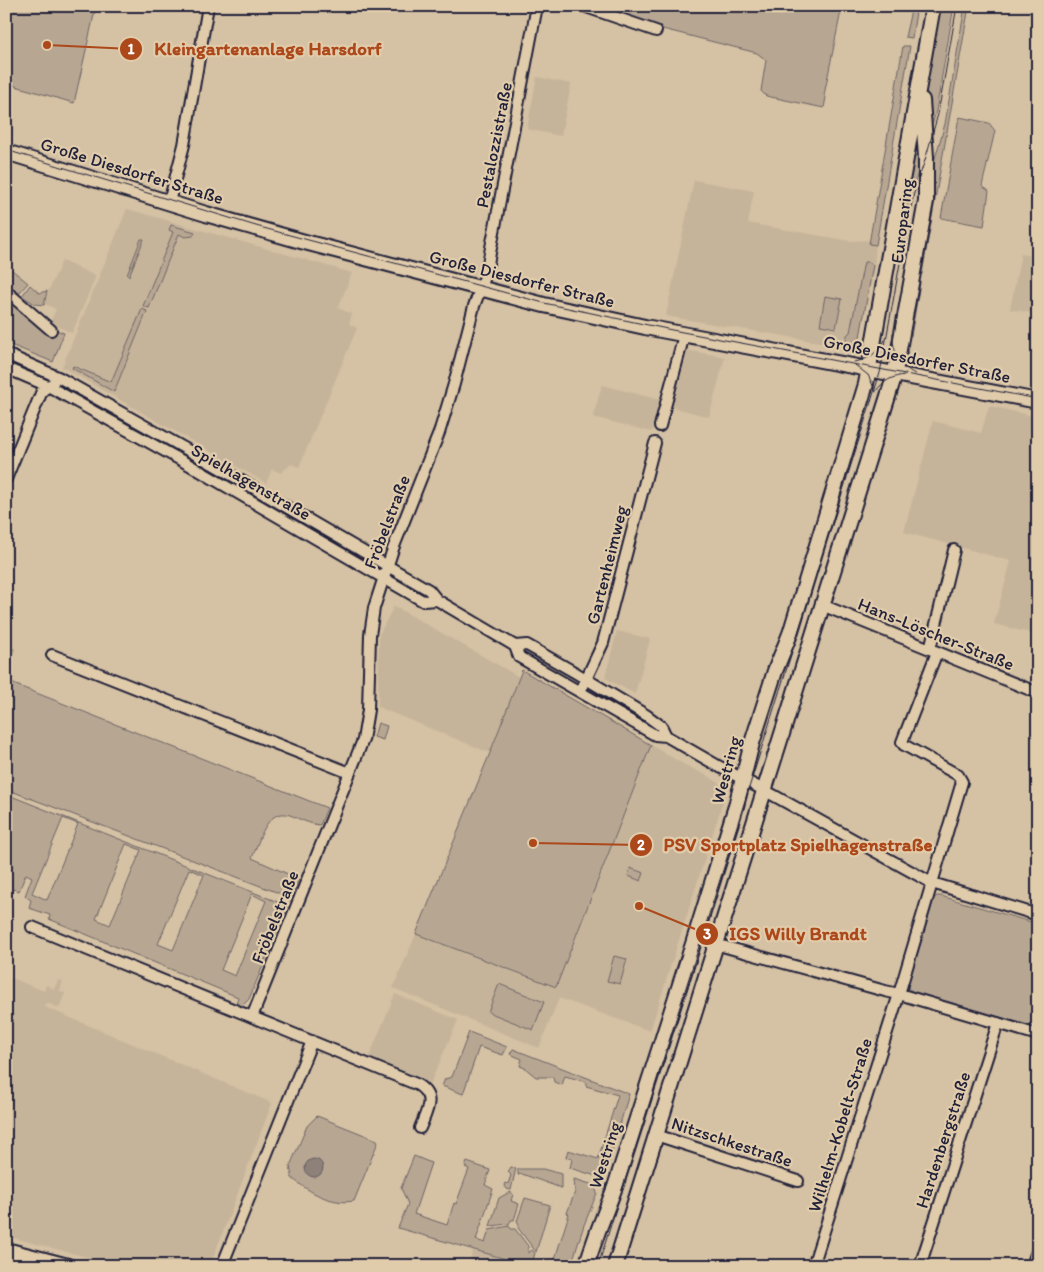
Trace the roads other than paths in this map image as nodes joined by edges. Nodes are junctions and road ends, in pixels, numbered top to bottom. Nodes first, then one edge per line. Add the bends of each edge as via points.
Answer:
1 (208, 6) edge
2 (537, 6) edge
3 (583, 6) edge
4 (933, 6) edge
5 (656, 31) dead end
6 (922, 71) junction
7 (6, 152) edge
8 (169, 202) junction
9 (481, 289) junction
10 (6, 291) edge
11 (51, 330) dead end
12 (684, 335) junction
13 (6, 354) edge
14 (6, 368) edge
15 (869, 368) junction
16 (895, 374) junction
17 (60, 378) junction
18 (48, 386) junction
19 (1038, 401) edge
20 (660, 426) dead end
21 (655, 443) dead end
22 (6, 478) edge
23 (954, 550) dead end
24 (387, 565) junction
25 (383, 577) junction
26 (438, 600) junction
27 (822, 606) junction
28 (514, 646) junction
29 (934, 650) junction
30 (52, 655) dead end
31 (586, 680) junction
32 (580, 692) junction
33 (1038, 694) edge
34 (666, 736) junction
35 (350, 772) junction
36 (742, 778) junction
37 (764, 790) junction
38 (932, 883) junction
39 (1038, 915) edge
40 (32, 927) dead end
41 (715, 944) junction
42 (899, 994) junction
43 (252, 1017) junction
44 (998, 1023) junction
45 (1038, 1035) edge
46 (312, 1041) junction
47 (420, 1128) dead end
48 (656, 1135) junction
49 (798, 1181) dead end
50 (1038, 1248) edge
51 (6, 1250) edge
52 (68, 1266) edge
53 (222, 1266) edge
54 (586, 1266) edge
55 (615, 1266) edge
56 (813, 1266) edge
57 (920, 1266) edge
58 (1032, 1266) edge

1 - 8 street via 184,145
2 - 9 street, Pestalozzistraße
3 - 5 street
4 - 6 main road, Europaring
6 - 15 main road, Europaring
6 - 16 main road, Europaring via 927,193
7 - 8 main road, Große Diesdorfer Straße
8 - 9 main road, Große Diesdorfer Straße
9 - 12 main road, Große Diesdorfer Straße
9 - 24 street, Fröbelstraße via 439,433
10 - 11 street
12 - 15 main road, Große Diesdorfer Straße
12 - 20 street
13 - 17 street, Spielhagenstraße
14 - 18 street, Spielhagenstraße
15 - 16 main road, Große Diesdorfer Straße
15 - 36 main road, Westring via 830,508
16 - 19 main road, Große Diesdorfer Straße
16 - 27 main road
17 - 18 street
17 - 24 street, Spielhagenstraße
18 - 22 street via 42,392
18 - 25 street, Spielhagenstraße
21 - 31 street, Gartenheimweg via 603,644
23 - 29 street
24 - 25 street, Fröbelstraße
24 - 26 street, Spielhagenstraße via 429,590
25 - 26 street, Spielhagenstraße via 423,601
25 - 35 street, Fröbelstraße via 371,626 367,719 361,746
26 - 28 street, Spielhagenstraße
27 - 29 street, Hans-Löscher-Straße
27 - 37 main road
28 - 31 street, Spielhagenstraße via 527,645
28 - 32 street, Spielhagenstraße via 519,657
29 - 33 street, Hans-Löscher-Straße
29 - 38 street, Wilhelm-Kobelt-Straße via 902,741 958,775 962,781
30 - 35 street
31 - 32 street, Gartenheimweg
31 - 34 street, Spielhagenstraße via 646,715 661,726
32 - 34 street, Spielhagenstraße via 655,735
34 - 36 street, Spielhagenstraße
35 - 43 street, Fröbelstraße
36 - 37 street, Spielhagenstraße
36 - 54 main road, Westring via 693,944 615,1187
37 - 38 street, Spielhagenstraße
37 - 41 main road
38 - 39 street, Spielhagenstraße
38 - 42 street, Wilhelm-Kobelt-Straße
40 - 43 street
41 - 42 street
41 - 48 main road
42 - 44 street
42 - 56 street, Wilhelm-Kobelt-Straße
43 - 46 street
44 - 45 street
44 - 57 street, Hardenbergstraße
46 - 47 street via 422,1087 429,1101
46 - 53 street
48 - 49 street, Nitzschkestraße
48 - 55 main road
50 - 58 street
51 - 52 main road

